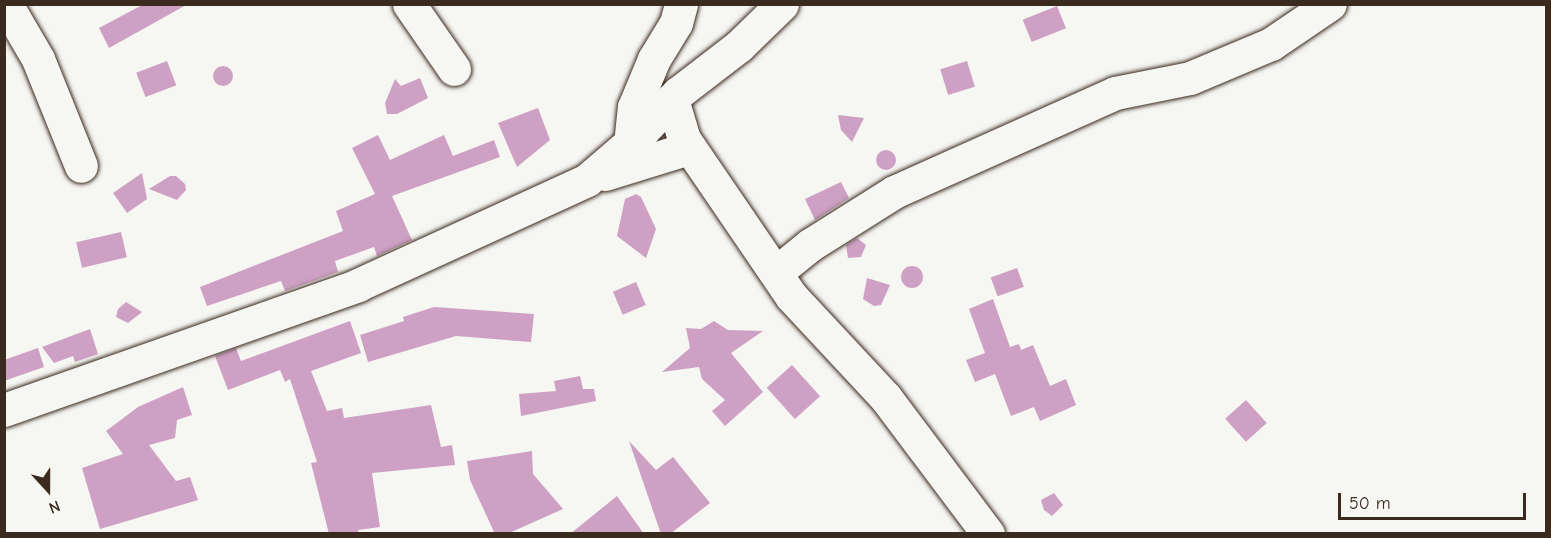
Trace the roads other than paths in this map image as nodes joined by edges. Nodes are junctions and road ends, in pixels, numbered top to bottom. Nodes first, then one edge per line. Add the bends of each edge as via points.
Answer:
1 (6, 4) edge
2 (409, 4) edge
3 (681, 4) edge
4 (782, 4) edge
5 (1330, 4) edge
6 (454, 69) dead end
7 (672, 99) junction
8 (630, 144) junction
9 (689, 148) junction
10 (81, 166) dead end
11 (587, 180) junction
12 (778, 272) junction
13 (4, 410) edge
14 (988, 534) edge

1 - 10 street via 38,59
2 - 6 street
3 - 8 street via 676,23 654,59 634,107
4 - 7 street via 739,46
5 - 12 street via 1261,48 1190,78 1115,93 894,192 810,245
7 - 8 street
7 - 9 street
8 - 11 street
9 - 11 street
9 - 12 street
11 - 13 street via 358,285
12 - 14 street via 791,296 886,398 937,460

